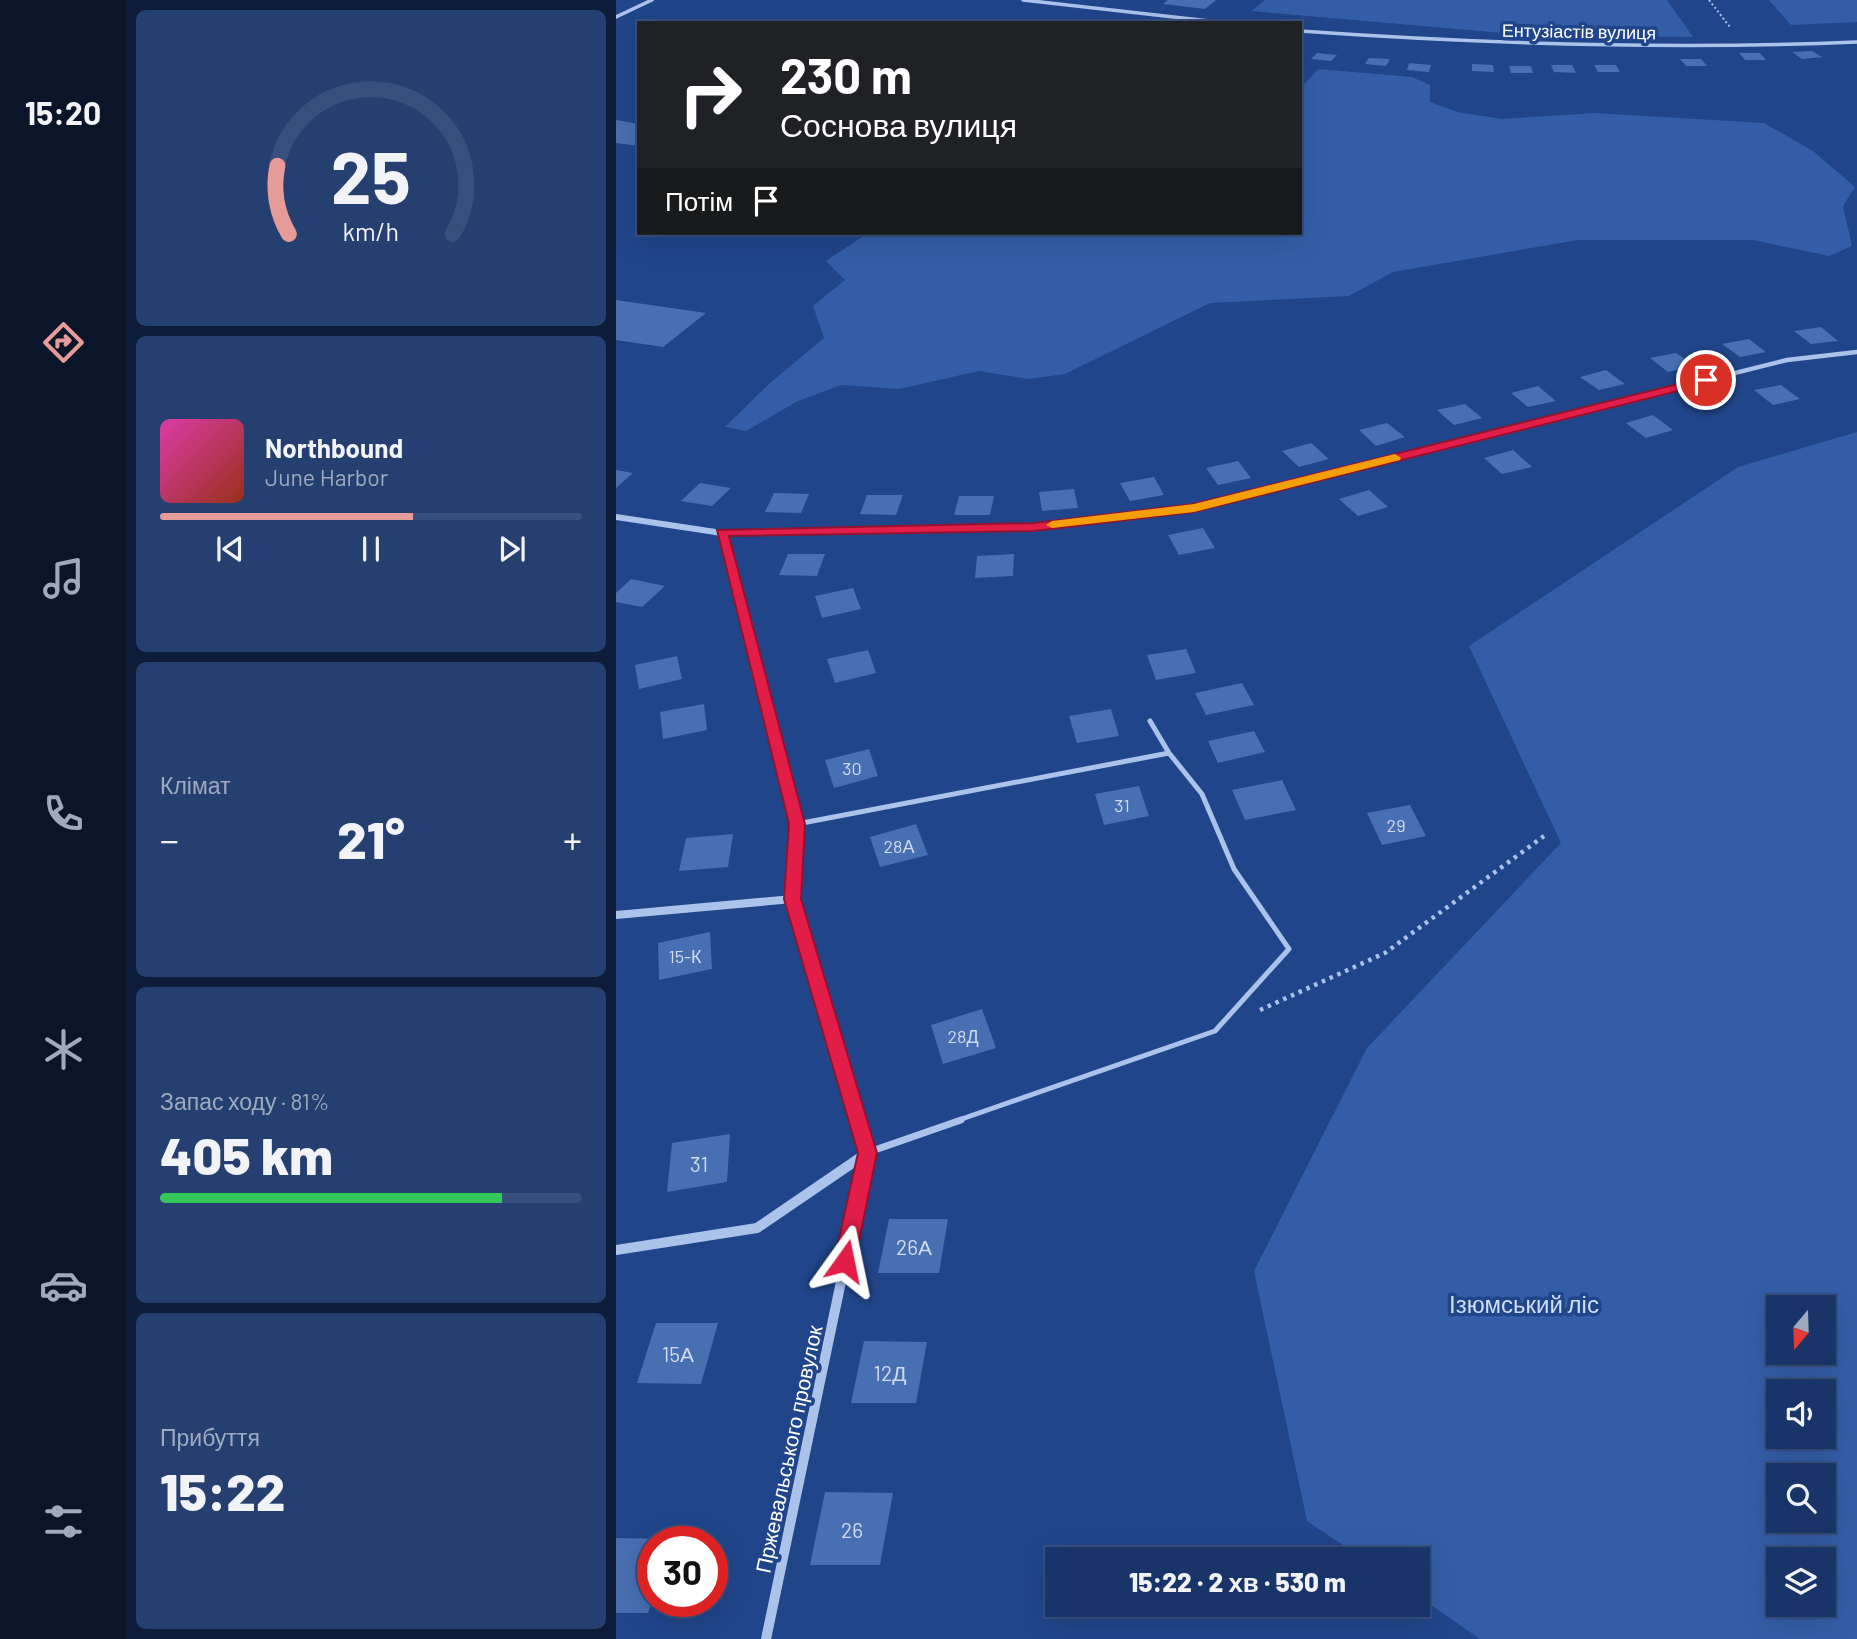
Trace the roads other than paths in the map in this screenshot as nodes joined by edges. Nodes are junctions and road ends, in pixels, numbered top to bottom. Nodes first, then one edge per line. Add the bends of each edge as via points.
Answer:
1 (652, 0) edge
2 (1023, 0) edge
3 (616, 17) edge
4 (1209, 21) edge
5 (1302, 31) edge
6 (1857, 42) edge
7 (1857, 352) edge
8 (616, 517) edge
9 (722, 533) junction
10 (1150, 721) dead end
11 (1169, 754) junction
12 (797, 824) junction
13 (793, 899) junction
14 (616, 915) edge
15 (868, 1153) junction
16 (616, 1250) edge
17 (766, 1639) edge

1 - 3 street
2 - 4 street
5 - 6 street, Ентузіастів вулиця via 1509,46
7 - 9 street via 1787,360 1194,508 1034,527
8 - 9 street
9 - 12 street, Пржевальського провулок
10 - 11 lane
11 - 12 lane
11 - 15 lane via 1202,794 1234,869 1289,949 1214,1031
12 - 13 street, Пржевальського провулок
13 - 14 street
13 - 15 street, Пржевальського провулок
15 - 16 street via 757,1228
15 - 17 street, Пржевальського провулок

